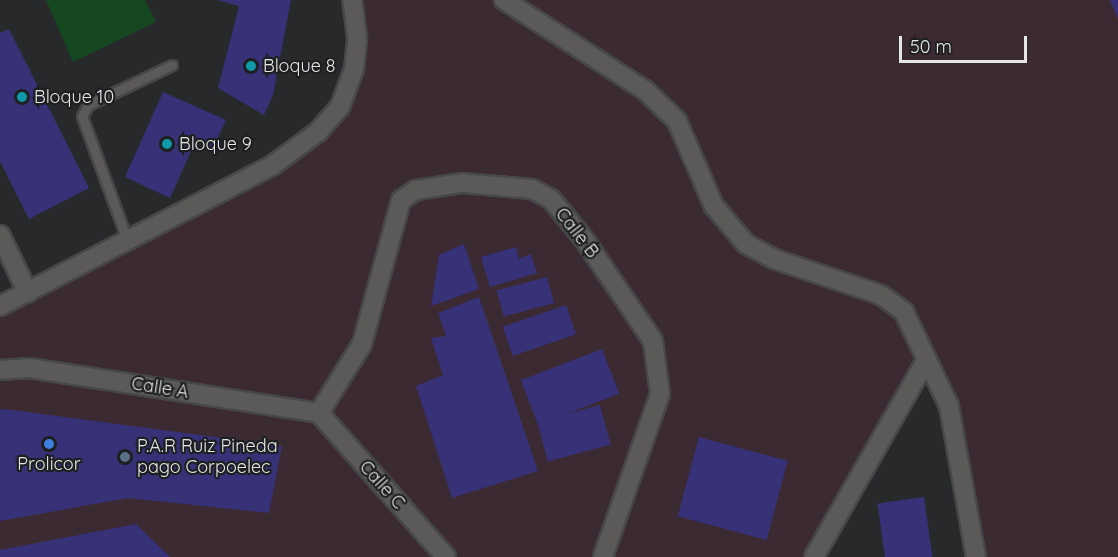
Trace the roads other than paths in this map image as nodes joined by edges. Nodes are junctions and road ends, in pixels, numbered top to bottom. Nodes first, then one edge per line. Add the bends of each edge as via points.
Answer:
1 (352, 0) edge
2 (504, 0) edge
3 (172, 65) dead end
4 (0, 235) edge
5 (128, 242) junction
6 (28, 293) junction
7 (0, 306) edge
8 (926, 361) junction
9 (0, 370) edge
10 (319, 413) junction
11 (446, 557) edge
12 (603, 557) edge
13 (814, 557) edge
14 (976, 557) edge

1 - 5 street via 357,38 354,69 340,107 318,132 273,165
2 - 8 street via 645,90 677,121 714,206 746,244 774,259 881,295 904,312
3 - 5 lane via 88,105 82,116
4 - 6 street
5 - 6 street
6 - 7 street
8 - 13 street
8 - 14 street via 949,406
9 - 10 street, Calle A via 29,368
10 - 11 street, Calle C
10 - 12 street, Calle B via 362,344 400,200 416,190 462,183 532,189 551,199 584,238 653,341 660,394

